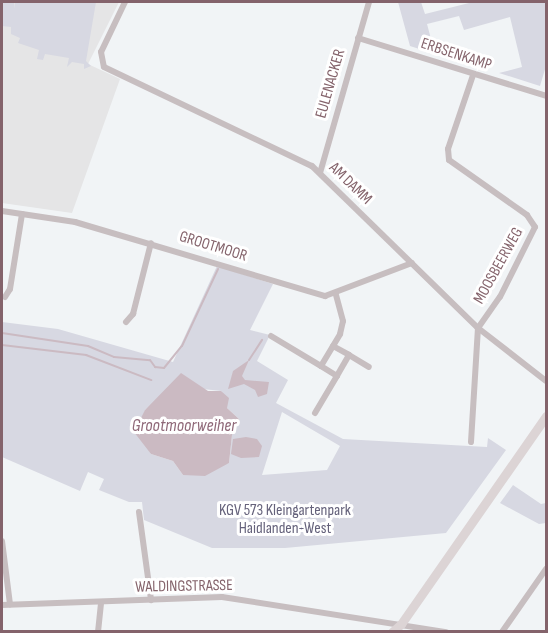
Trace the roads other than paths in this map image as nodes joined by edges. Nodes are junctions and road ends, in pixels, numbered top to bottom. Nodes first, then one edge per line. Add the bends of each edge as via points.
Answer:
1 (125, 2) edge
2 (369, 2) edge
3 (358, 38) junction
4 (473, 75) junction
5 (546, 96) edge
6 (320, 173) junction
7 (2, 211) edge
8 (22, 214) junction
9 (151, 243) junction
10 (411, 263) junction
11 (336, 295) junction
12 (4, 297) dead end
13 (126, 322) dead end
14 (478, 328) junction
15 (271, 336) dead end
16 (333, 346) junction
17 (350, 355) junction
18 (321, 366) junction
19 (369, 367) dead end
20 (337, 376) junction
21 (546, 381) edge
22 (315, 413) dead end
23 (546, 416) edge
24 (471, 442) dead end
25 (139, 512) dead end
26 (2, 541) edge
27 (546, 569) edge
28 (151, 600) junction
29 (101, 602) junction
30 (2, 604) edge
31 (10, 604) junction
32 (401, 628) edge
33 (98, 632) edge
34 (392, 632) edge
35 (446, 632) edge
36 (502, 632) edge

1 - 6 street, AM DAMM via 100,60 105,67
2 - 3 street, EULENACKER
3 - 4 street, ERBSENKAMP
3 - 6 street, EULENACKER
4 - 5 street, ERBSENKAMP
4 - 14 street, MOOSBEERWEG via 448,149 449,160 527,215 535,227 500,297
6 - 10 street, AM DAMM
7 - 8 street, GROOTMOOR
8 - 9 street, GROOTMOOR via 75,222
8 - 12 street via 10,289
9 - 11 street, GROOTMOOR via 316,294
9 - 13 street via 133,314
10 - 11 street
10 - 14 street, AM DAMM
11 - 16 street via 343,321
14 - 21 street, AM DAMM
14 - 24 street, MOOSBEERWEG
15 - 18 street
16 - 17 street
16 - 18 street
17 - 19 street
17 - 20 street
18 - 20 street
20 - 22 street
23 - 32 main road via 469,523
25 - 28 street
26 - 31 street
27 - 36 street
28 - 29 street, WALDINGSTRASSE
28 - 32 street, WALDINGSTRASSE via 222,597
29 - 31 street, WALDINGSTRASSE
29 - 33 street
30 - 31 street, WALDINGSTRASSE
32 - 34 main road
32 - 35 street, WALDINGSTRASSE

